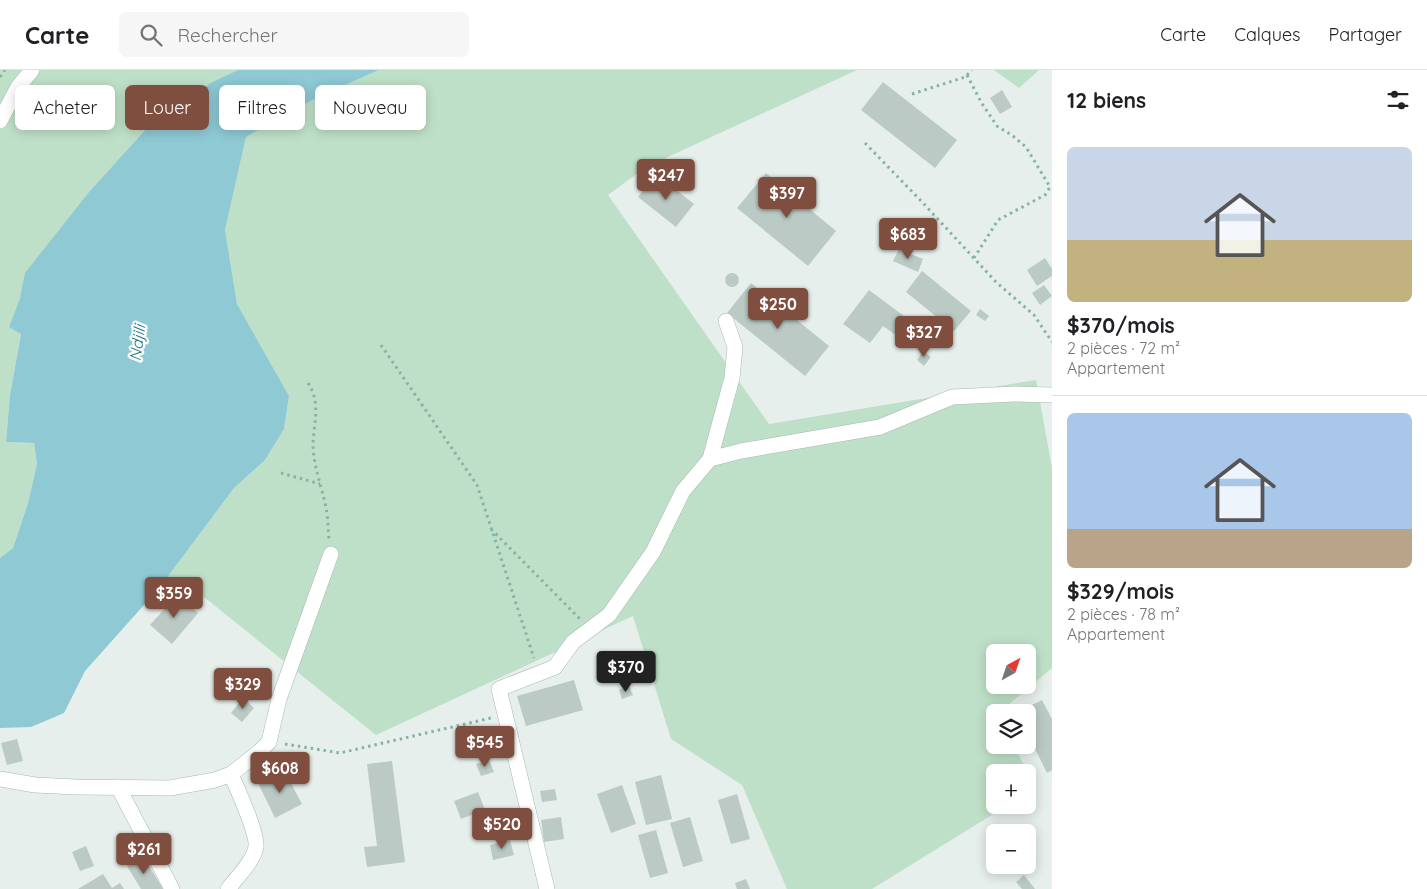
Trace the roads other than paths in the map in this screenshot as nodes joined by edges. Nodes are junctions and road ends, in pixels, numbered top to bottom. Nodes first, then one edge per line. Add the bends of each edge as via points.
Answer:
1 (32, 70) edge
2 (0, 121) edge
3 (726, 321) dead end
4 (1052, 395) edge
5 (710, 459) junction
6 (331, 554) road end
7 (231, 774) junction
8 (0, 779) edge
9 (118, 787) junction
10 (172, 889) edge
11 (228, 889) edge
12 (546, 889) edge

1 - 2 street via 18,87
3 - 5 street via 735,347 732,378
4 - 5 street via 952,397 880,427
5 - 12 street via 683,491 652,552 609,615 573,642 555,667 498,689
6 - 7 street via 279,699 269,742
7 - 9 street via 170,788
7 - 11 street via 255,835 256,846
8 - 9 street via 35,784
9 - 10 street

